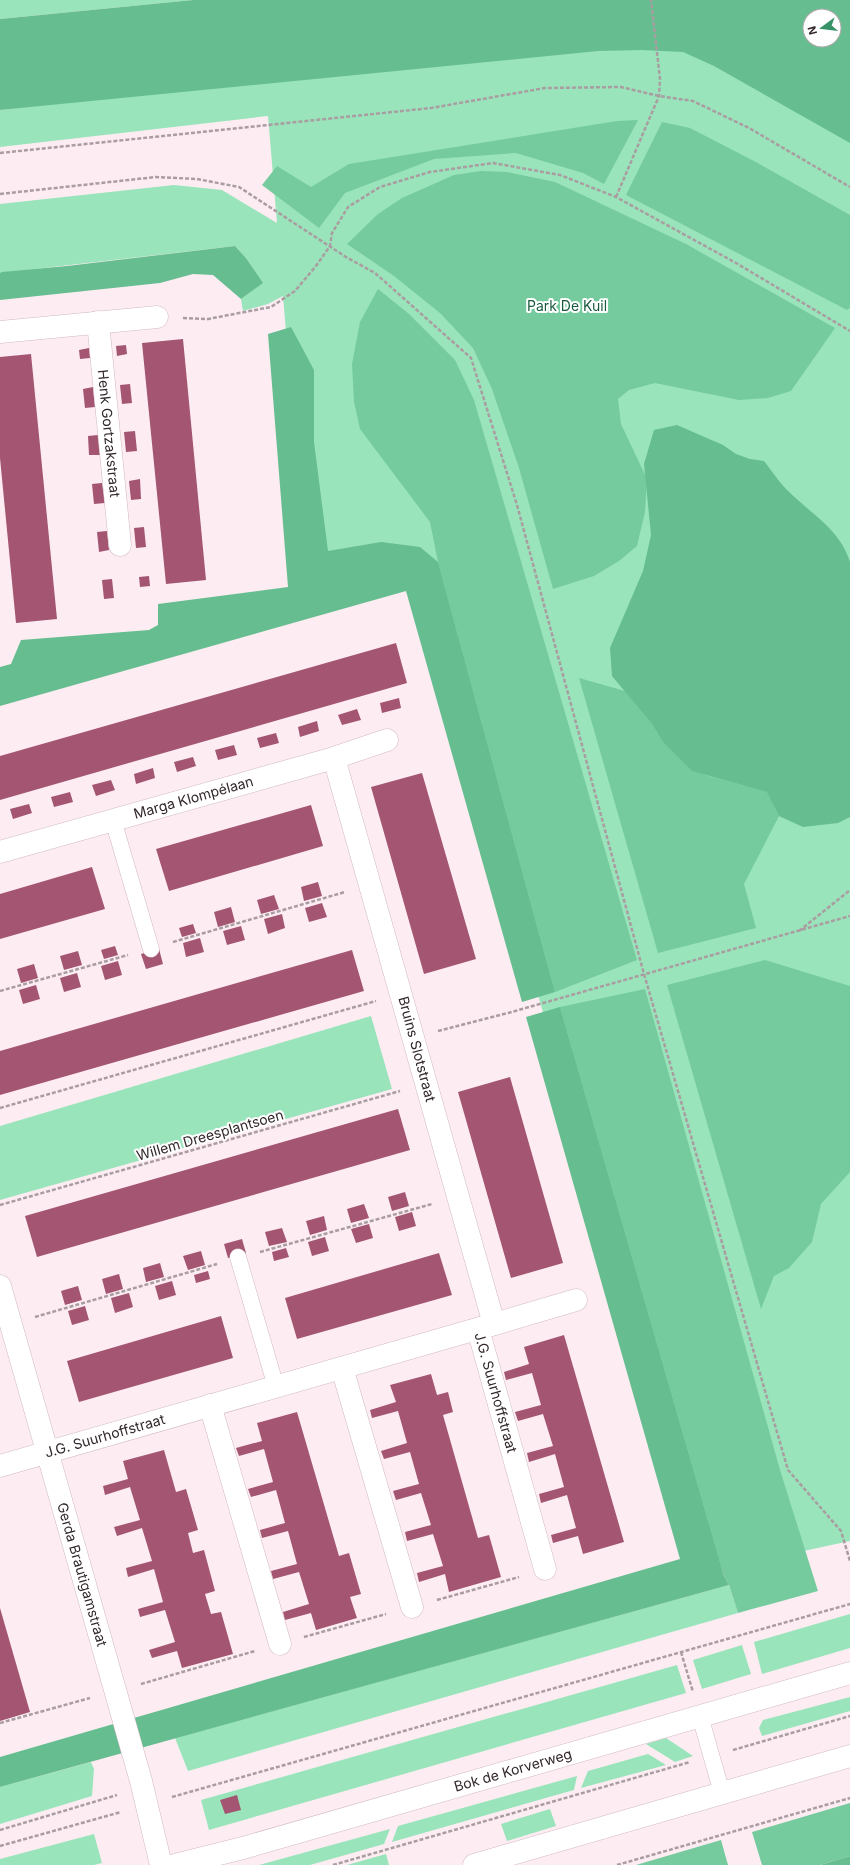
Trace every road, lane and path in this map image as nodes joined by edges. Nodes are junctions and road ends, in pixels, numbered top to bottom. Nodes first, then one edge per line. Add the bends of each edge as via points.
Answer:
1 (651, 0) edge
2 (659, 96) junction
3 (0, 153) edge
4 (850, 187) edge
5 (0, 194) edge
6 (616, 197) junction
7 (330, 246) junction
8 (157, 317) joint
9 (98, 322) junction
10 (850, 331) edge
11 (0, 332) edge
12 (120, 545) dead end
13 (387, 740) dead end
14 (334, 758) junction
15 (113, 820) junction
16 (0, 852) edge
17 (370, 884) junction
18 (850, 890) edge
19 (850, 916) edge
20 (796, 933) junction
21 (150, 949) junction
22 (644, 974) junction
23 (0, 991) edge
24 (401, 994) junction
25 (414, 1038) junction
26 (426, 1084) junction
27 (0, 1108) edge
28 (0, 1205) edge
29 (238, 1258) dead end
30 (0, 1286) edge
31 (576, 1300) dead end
32 (478, 1329) junction
33 (342, 1368) junction
34 (276, 1387) junction
35 (210, 1405) junction
36 (48, 1452) junction
37 (0, 1466) edge
38 (850, 1561) edge
39 (545, 1569) joint
40 (850, 1604) edge
41 (412, 1607) junction
42 (280, 1644) junction
43 (681, 1652) junction
44 (850, 1673) edge
45 (116, 1694) junction
46 (700, 1716) junction
47 (850, 1716) edge
48 (0, 1723) edge
49 (712, 1756) junction
50 (850, 1756) edge
51 (144, 1791) junction
52 (722, 1793) junction
53 (850, 1798) edge
54 (0, 1830) edge
55 (0, 1846) edge
56 (161, 1865) edge
57 (175, 1865) edge
58 (333, 1865) edge
59 (474, 1865) edge
60 (617, 1865) edge

1 - 2 path via 660,79
2 - 3 path via 621,87 545,88 431,108
2 - 4 path via 693,101 749,128
2 - 6 path
5 - 7 path via 156,177 197,180 238,187
6 - 7 path via 560,175 493,163 430,172 380,187 348,207 332,233
6 - 10 path via 736,263
7 - 8 path via 295,291 271,307 208,319
7 - 22 path via 375,273 471,358 517,505
8 - 9 street
9 - 11 street
9 - 12 street, Henk Gortzakstraat
13 - 14 street, Marga Klompélaan
14 - 15 street, Marga Klompélaan
14 - 17 street, Bruins Slotstraat
15 - 16 street, Marga Klompélaan
15 - 21 lane
17 - 21 path
17 - 24 street, Bruins Slotstraat
18 - 20 path
19 - 20 path
20 - 22 path
21 - 23 path
22 - 25 path
22 - 38 path via 788,1470 841,1531
24 - 25 street, Bruins Slotstraat
24 - 27 path
25 - 26 street, Bruins Slotstraat
26 - 28 path, Willem Dreesplantsoen
26 - 32 street, Bruins Slotstraat via 494,1324
29 - 34 lane
30 - 36 street, Gerda Brautigamstraat
31 - 32 street
32 - 33 street, J.G. Suurhoffstraat
32 - 39 street, J.G. Suurhoffstraat
33 - 34 street, J.G. Suurhoffstraat
33 - 41 street
34 - 35 street, J.G. Suurhoffstraat
35 - 36 street, J.G. Suurhoffstraat
35 - 42 street
36 - 37 street, J.G. Suurhoffstraat
36 - 45 street, Gerda Brautigamstraat
39 - 41 path
40 - 43 path
41 - 42 path
42 - 45 path
43 - 46 path
43 - 51 path
44 - 46 street, Bok de Korverweg
45 - 48 path
45 - 51 street, Gerda Brautigamstraat
46 - 49 lane
46 - 57 street, Bok de Korverweg via 243,1848
47 - 49 path
49 - 52 lane
49 - 58 path
50 - 52 street
51 - 54 path
51 - 55 path
51 - 56 street, Gerda Brautigamstraat
52 - 59 street
53 - 60 path

